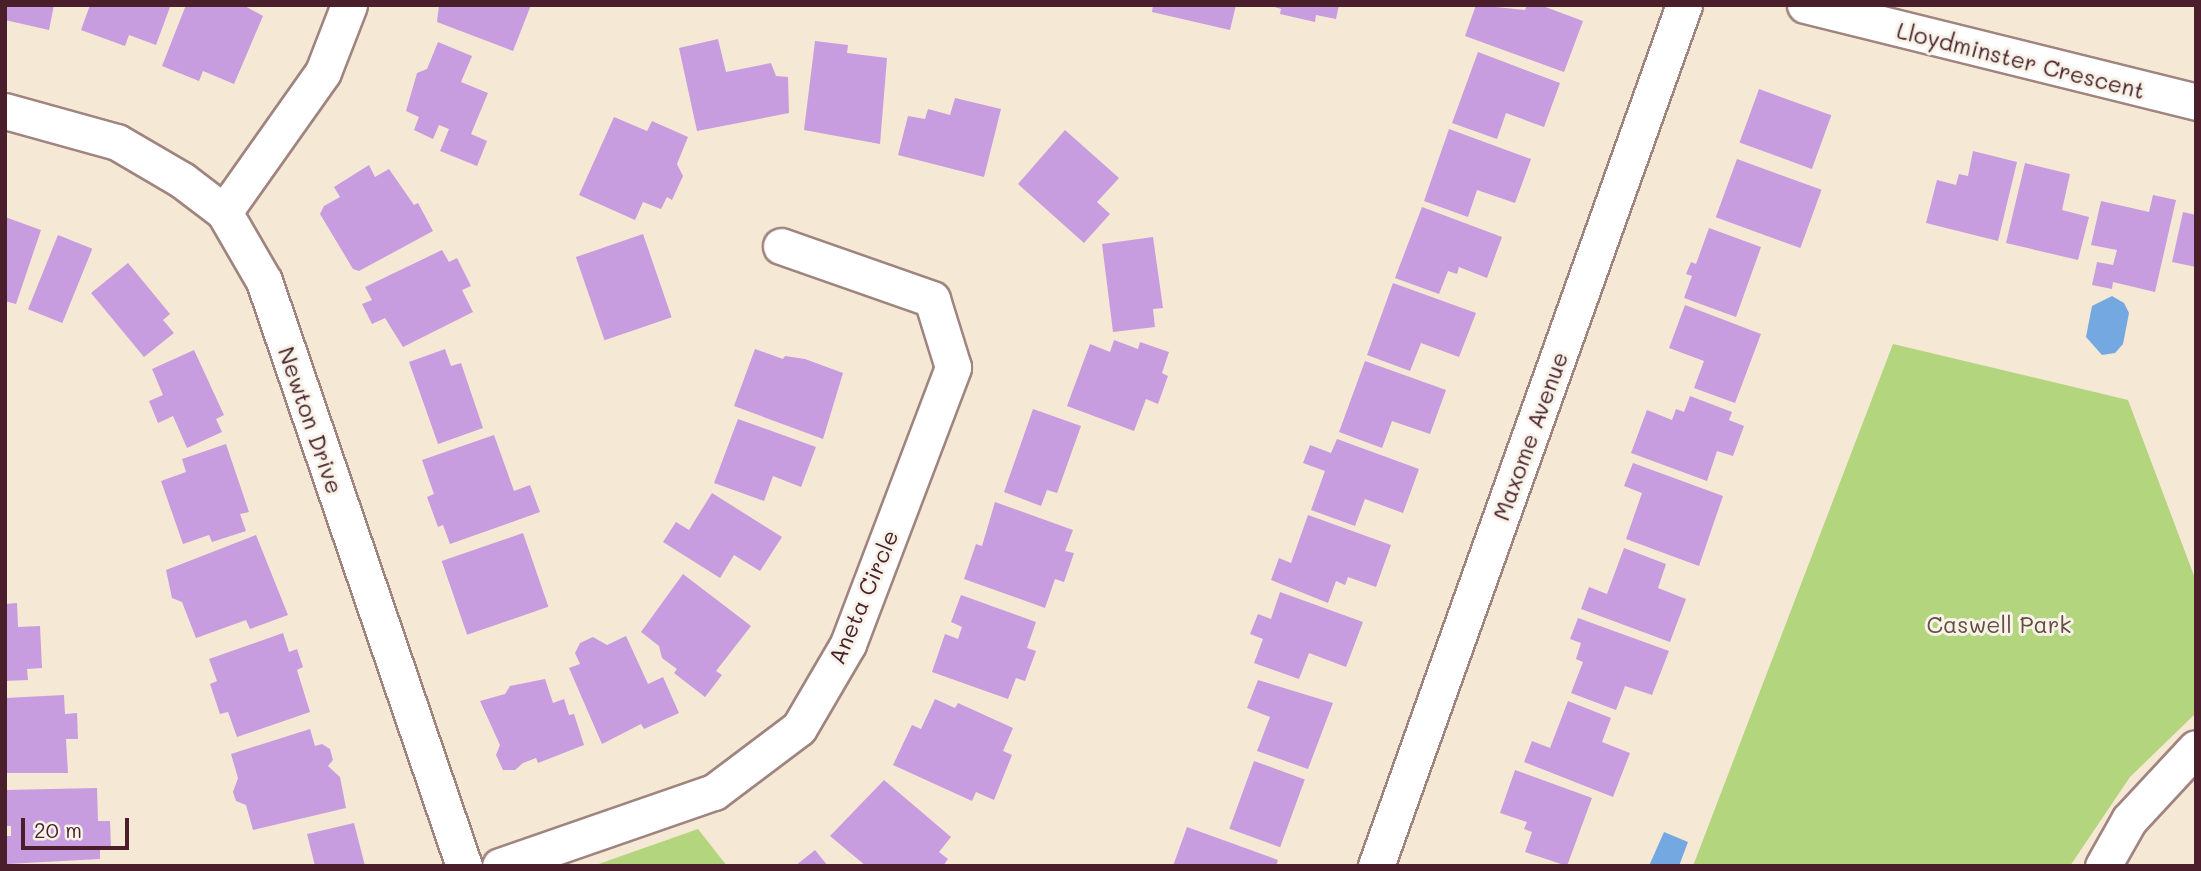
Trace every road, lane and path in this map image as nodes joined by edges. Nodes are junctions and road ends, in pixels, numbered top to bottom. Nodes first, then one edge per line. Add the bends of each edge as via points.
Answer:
1 (349, 5) edge
2 (1684, 5) edge
3 (1805, 5) edge
4 (2196, 102) edge
5 (5, 111) edge
6 (224, 212) junction
7 (781, 246) dead end
8 (2196, 748) edge
9 (464, 866) edge
10 (500, 866) edge
11 (1376, 866) edge
12 (2102, 866) edge

1 - 6 street via 323,72
2 - 11 street, Maxome Avenue
3 - 4 street, Lloydminster Crescent
5 - 6 street, Newton Drive via 117,142 182,180
6 - 9 street, Newton Drive via 264,281
7 - 10 street, Aneta Circle via 932,299 953,367 848,644 799,728 714,792
8 - 12 street via 2129,820

